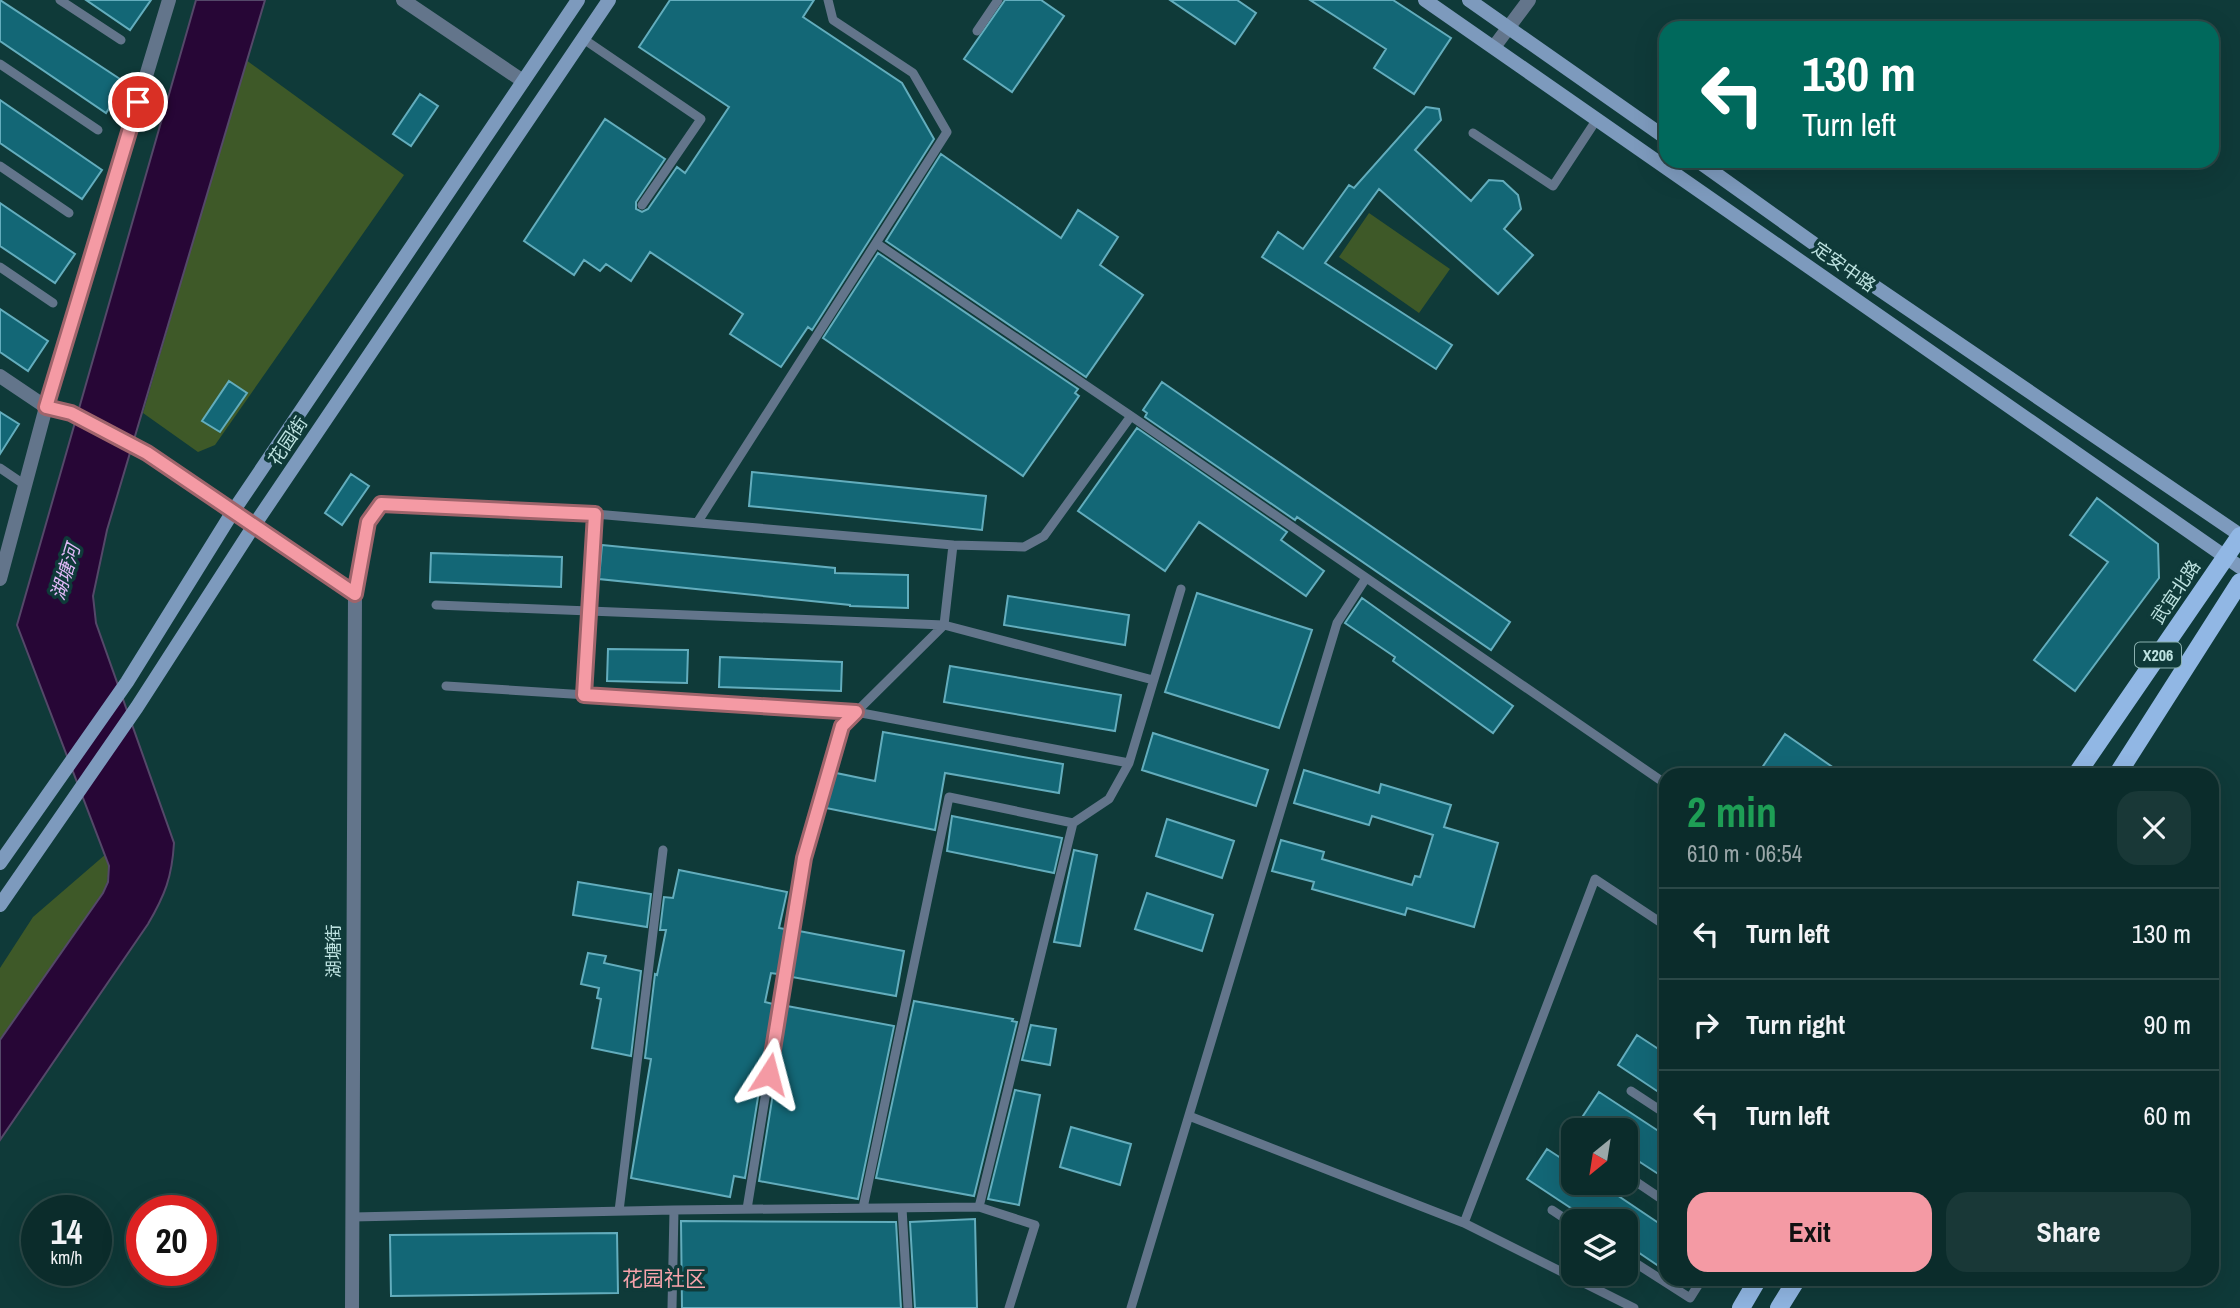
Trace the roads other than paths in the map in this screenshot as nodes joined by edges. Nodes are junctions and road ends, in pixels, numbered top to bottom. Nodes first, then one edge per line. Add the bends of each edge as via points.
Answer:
1 (60, 0) edge
2 (169, 0) edge
3 (404, 0) edge
4 (578, 0) edge
5 (609, 0) edge
6 (828, 0) edge
7 (998, 0) edge
8 (1425, 0) edge
9 (1469, 0) edge
10 (1529, 0) edge
11 (1509, 29) junction
12 (977, 31) dead end
13 (582, 38) junction
14 (121, 40) dead end
15 (1494, 47) junction
16 (0, 64) edge
17 (523, 81) junction
18 (1597, 119) junction
19 (98, 130) dead end
20 (1472, 132) dead end
21 (1659, 133) edge
22 (1659, 162) edge
23 (0, 166) edge
24 (1667, 168) edge
25 (1708, 168) edge
26 (642, 205) dead end
27 (69, 213) dead end
28 (876, 243) junction
29 (0, 267) edge
30 (53, 303) dead end
31 (0, 376) edge
32 (46, 407) junction
33 (1131, 416) junction
34 (0, 468) edge
35 (25, 485) junction
36 (232, 513) junction
37 (595, 514) junction
38 (697, 523) junction
39 (253, 527) junction
40 (2240, 535) edge
41 (953, 545) junction
42 (2232, 562) edge
43 (1, 569) edge
44 (1366, 578) junction
45 (2240, 582) edge
46 (1181, 589) dead end
47 (355, 594) junction
48 (436, 605) dead end
49 (589, 611) junction
50 (944, 625) junction
51 (1153, 680) junction
52 (446, 686) dead end
53 (584, 695) junction
54 (856, 712) junction
55 (1129, 763) junction
56 (2081, 768) edge
57 (2121, 768) edge
58 (1659, 779) edge
59 (1073, 823) junction
60 (663, 850) dead end
61 (0, 863) edge
62 (0, 905) edge
63 (1659, 921) edge
64 (1632, 1091) dead end
65 (1659, 1109) edge
66 (1189, 1116) junction
67 (1638, 1183) edge
68 (1659, 1197) edge
69 (979, 1207) junction
70 (863, 1208) junction
71 (902, 1208) junction
72 (747, 1209) junction
73 (674, 1210) junction
74 (1552, 1210) dead end
75 (619, 1211) junction
76 (1561, 1216) edge
77 (353, 1217) junction
78 (1464, 1223) junction
79 (1638, 1265) edge
80 (1659, 1278) edge
81 (1671, 1286) edge
82 (1698, 1286) edge
83 (1754, 1286) edge
84 (1793, 1286) edge
85 (352, 1308) edge
86 (672, 1308) edge
87 (908, 1308) edge
88 (1009, 1308) edge
89 (1131, 1308) edge
90 (1634, 1308) edge
91 (1741, 1308) edge
92 (1779, 1308) edge

1 - 14 lane
2 - 32 street
3 - 17 street
4 - 17 main road, 花园街
5 - 13 main road, 花园街
6 - 28 lane via 833,20 913,74 947,132
7 - 12 lane
8 - 15 main road, 定安中路
9 - 11 main road
10 - 11 street
11 - 15 street
11 - 21 main road
13 - 26 lane via 701,119
13 - 39 main road, 花园街
15 - 18 main road, 定安中路
16 - 19 lane
17 - 36 main road, 花园街
18 - 20 lane via 1553,186
18 - 22 main road, 定安中路
23 - 27 lane
24 - 42 main road, 定安中路
25 - 40 main road, 定安中路
28 - 33 lane
28 - 38 lane
29 - 30 lane
31 - 32 street
32 - 35 street
32 - 36 street via 71,413 147,453
33 - 41 lane via 1044,536 1024,547
33 - 44 lane
34 - 35 lane
35 - 43 street
36 - 39 street
36 - 61 main road, 花园街 via 127,682
37 - 38 lane
37 - 47 lane via 381,504 368,522
37 - 49 lane
38 - 41 lane
39 - 47 street
39 - 62 main road, 花园街 via 137,707
40 - 42 main road, 武宜北路 / X206
41 - 50 lane
42 - 56 main road, 武宜北路 / X206
44 - 58 lane
44 - 66 lane via 1337,623
45 - 57 main road, X206
46 - 51 lane
47 - 77 street, 湖塘街
48 - 49 lane
49 - 50 lane
49 - 53 lane
50 - 51 lane
50 - 54 lane
51 - 55 lane
52 - 53 lane
53 - 54 lane
54 - 55 lane
54 - 72 lane via 842,726 804,858
55 - 59 lane via 1109,799
59 - 69 lane
59 - 70 lane via 949,797
60 - 75 lane
63 - 78 lane via 1595,879
64 - 65 lane
66 - 78 lane
66 - 89 lane
67 - 68 lane
69 - 71 lane
69 - 88 lane via 1035,1226
70 - 71 lane
70 - 72 lane
71 - 87 lane
72 - 73 lane
73 - 75 lane
73 - 86 lane
74 - 76 lane
75 - 77 lane
77 - 85 street, 湖塘街
78 - 90 lane
79 - 80 lane
81 - 82 lane via 1690,1298
83 - 91 main road
84 - 92 main road

